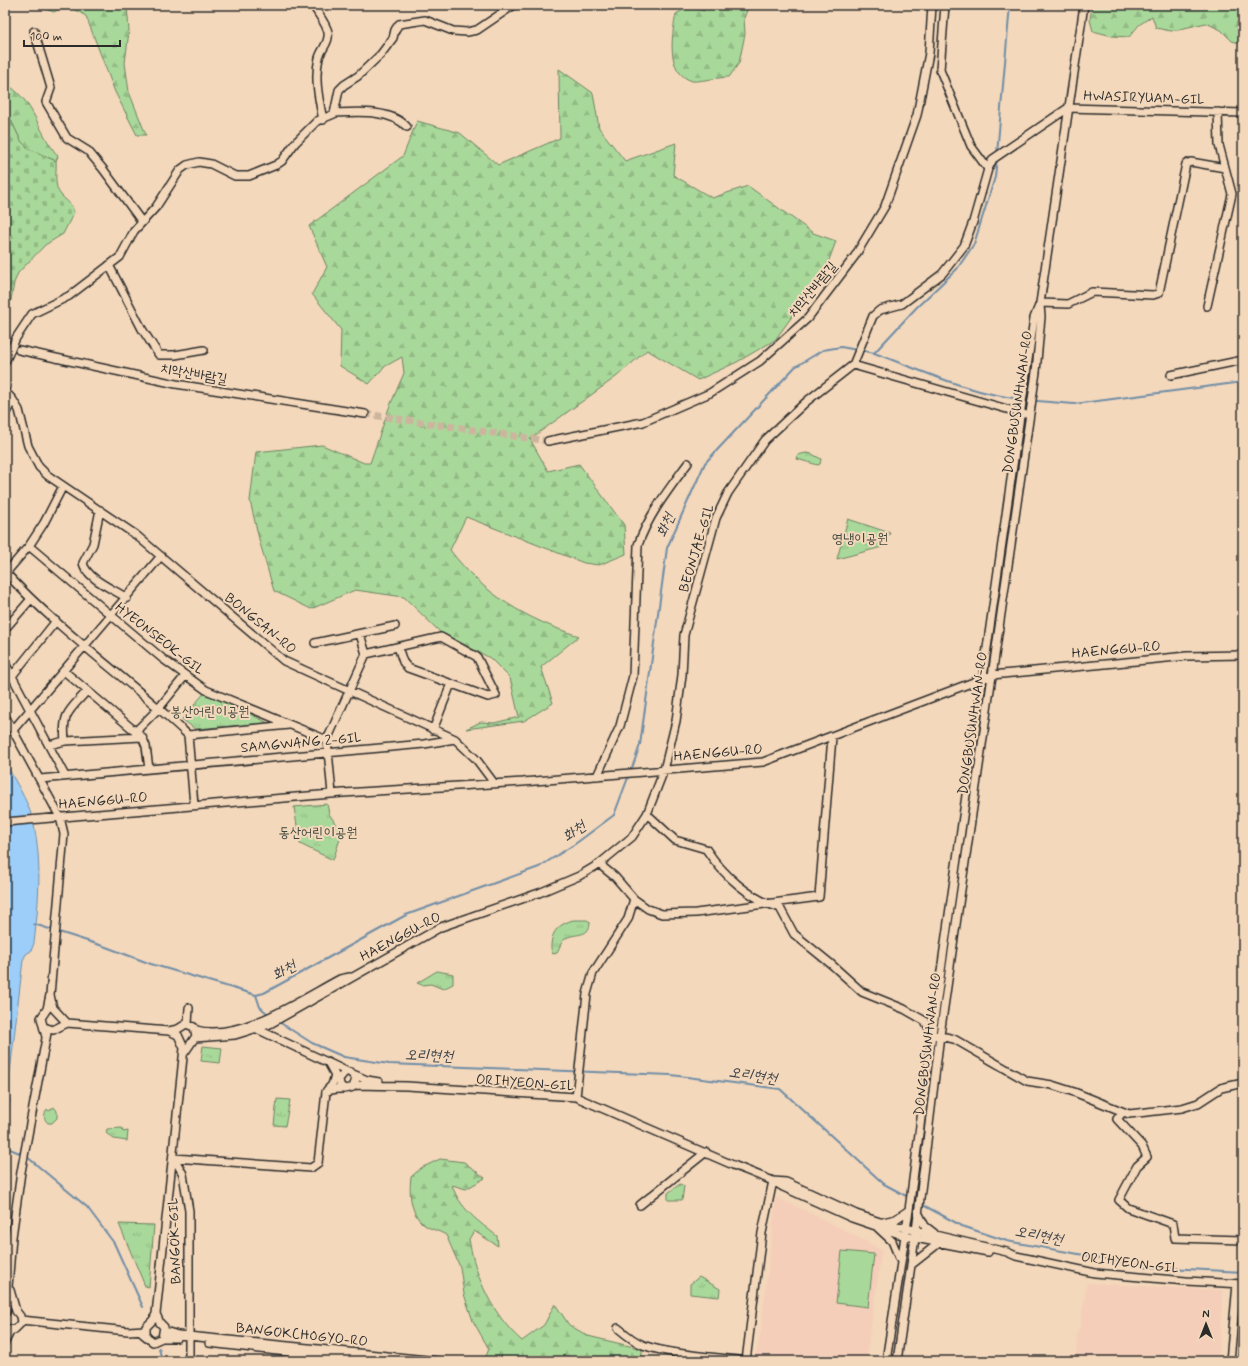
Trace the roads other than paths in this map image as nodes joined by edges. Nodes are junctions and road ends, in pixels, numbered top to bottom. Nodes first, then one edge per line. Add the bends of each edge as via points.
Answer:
1 (313, 5) edge
2 (514, 5) edge
3 (932, 5) edge
4 (945, 5) edge
5 (1084, 5) edge
6 (34, 31) dead end
7 (1068, 108) junction
8 (1218, 112) junction
9 (334, 113) junction
10 (1243, 113) edge
11 (323, 120) junction
12 (407, 127) dead end
13 (1225, 168) junction
14 (988, 169) junction
15 (142, 222) junction
16 (109, 265) junction
17 (1040, 303) junction
18 (1207, 306) dead end
19 (19, 350) dead end
20 (204, 350) dead end
21 (1243, 360) edge
22 (5, 362) edge
23 (854, 362) junction
24 (1171, 375) dead end
25 (5, 391) edge
26 (13, 400) junction
27 (1021, 410) junction
28 (1030, 411) junction
29 (5, 414) edge
30 (365, 414) tunnel mouth
31 (548, 441) tunnel mouth
32 (688, 463) dead end
33 (63, 486) junction
34 (100, 510) junction
35 (29, 546) junction
36 (161, 556) junction
37 (5, 573) edge
38 (127, 598) junction
39 (31, 600) junction
40 (111, 616) junction
41 (56, 621) junction
42 (395, 626) dead end
43 (5, 629) edge
44 (360, 634) junction
45 (315, 643) dead end
46 (85, 646) junction
47 (398, 647) junction
48 (366, 654) junction
49 (1243, 655) edge
50 (5, 663) edge
51 (64, 671) junction
52 (992, 675) junction
53 (12, 676) junction
54 (185, 676) junction
55 (983, 678) junction
56 (451, 684) junction
57 (86, 691) junction
58 (348, 691) junction
59 (159, 708) junction
60 (30, 711) junction
61 (5, 716) edge
62 (290, 725) junction
63 (13, 730) junction
64 (433, 730) junction
65 (135, 732) junction
66 (188, 735) junction
67 (142, 737) junction
68 (832, 737) junction
69 (455, 739) junction
70 (327, 740) junction
71 (65, 741) junction
72 (49, 746) junction
73 (328, 753) junction
74 (191, 766) junction
75 (149, 769) junction
76 (664, 770) junction
77 (65, 776) junction
78 (598, 776) junction
79 (40, 779) junction
80 (494, 784) junction
81 (332, 794) junction
82 (194, 804) junction
83 (647, 814) junction
84 (60, 817) junction
85 (5, 822) edge
86 (599, 864) junction
87 (634, 898) junction
88 (768, 905) junction
89 (50, 995) junction
90 (189, 1008) dead end
91 (58, 1013) junction
92 (43, 1015) junction
93 (67, 1023) junction
94 (188, 1024) junction
95 (59, 1027) junction
96 (257, 1027) junction
97 (46, 1028) junction
98 (196, 1030) junction
99 (936, 1034) junction
100 (179, 1035) junction
101 (194, 1039) junction
102 (185, 1052) junction
103 (329, 1064) junction
104 (350, 1073) junction
105 (337, 1077) junction
106 (1243, 1083) edge
107 (355, 1085) junction
108 (407, 1086) junction
109 (344, 1089) junction
110 (326, 1092) junction
111 (576, 1094) junction
112 (1123, 1112) junction
113 (706, 1152) junction
114 (174, 1158) junction
115 (773, 1181) junction
116 (640, 1205) dead end
117 (909, 1210) junction
118 (918, 1212) junction
119 (878, 1224) junction
120 (905, 1233) junction
121 (916, 1235) junction
122 (938, 1239) junction
123 (1243, 1240) edge
124 (901, 1263) junction
125 (911, 1265) junction
126 (9, 1284) junction
127 (1240, 1284) edge
128 (16, 1311) junction
129 (5, 1312) edge
130 (156, 1314) junction
131 (21, 1320) junction
132 (150, 1323) junction
133 (160, 1323) junction
134 (618, 1328) dead end
135 (8, 1329) edge
136 (145, 1333) junction
137 (163, 1335) junction
138 (189, 1338) junction
139 (5, 1342) edge
140 (189, 1361) edge
141 (364, 1361) edge
142 (437, 1361) edge
143 (746, 1361) edge
144 (886, 1361) edge
145 (897, 1361) edge
146 (1230, 1361) edge

1 - 11 street via 328,31 328,39 319,56 318,64 317,82
2 - 9 street via 477,30 467,32 453,31 425,20 399,24 393,38 381,54 339,90
3 - 31 street, 치악산바람길 via 929,52 917,115 885,206 855,256 808,318 760,361 710,393 643,422
4 - 14 street via 940,70 971,146
5 - 7 street, DONGBUSUNHWAN-RO
6 - 15 street via 51,88 46,102 67,138 88,151
7 - 8 street, HWASIRYUAM-GIL
7 - 14 street via 993,159
7 - 17 street, DONGBUSUNHWAN-RO
8 - 10 street, HWASIRYUAM-GIL
8 - 13 street, HWASIRYUAM-GIL via 1219,145
9 - 11 street
9 - 12 street via 368,112 386,116
11 - 15 street via 317,121 295,143 282,161 250,176 235,176 211,164 187,165 174,178 156,207
13 - 17 street via 1191,162 1186,164 1158,293 1153,295 1092,292 1068,304
13 - 18 street, HWASIRYUAM-GIL via 1232,194
14 - 23 street via 964,246 942,274 902,304 880,310 873,316
15 - 16 street via 120,257
16 - 20 street via 142,329 159,355
16 - 22 street via 69,296 32,314 16,338
17 - 27 street, DONGBUSUNHWAN-RO via 1034,318
17 - 28 street, DONGBUSUNHWAN-RO via 1036,372
19 - 30 street, 치악산바람길 via 176,384
21 - 24 street
23 - 27 street
23 - 76 street, BEONJAE-GIL via 766,440 728,493 716,518 684,635 677,713
25 - 26 street, BONGSAN-RO
26 - 29 street
26 - 33 street, BONGSAN-RO via 19,410 33,458 47,475
27 - 28 street
27 - 55 street, DONGBUSUNHWAN-RO
28 - 52 street, DONGBUSUNHWAN-RO
32 - 78 street via 659,503 645,526 638,545 633,676 620,726
33 - 34 street, BONGSAN-RO
33 - 35 street
34 - 36 street, BONGSAN-RO
34 - 38 street via 93,544 84,562 85,568
35 - 37 street
35 - 40 street, HYEONSEOK-GIL
36 - 38 street
36 - 58 street, BONGSAN-RO via 284,661
37 - 39 street
38 - 40 street
39 - 41 street
39 - 43 street
40 - 46 street
40 - 54 street, HYEONSEOK-GIL
41 - 46 street
41 - 53 street
42 - 44 street
44 - 45 street
44 - 48 street
46 - 51 street
46 - 59 street
47 - 48 street
47 - 56 street via 402,662 408,668
47 - 56 street via 441,637 477,657 496,695 488,697
48 - 58 street
49 - 52 street, HAENGGU-RO via 1187,656
50 - 53 street
51 - 57 street
51 - 60 street
52 - 55 street, HAENGGU-RO
52 - 99 street, DONGBUSUNHWAN-RO
53 - 60 street
54 - 59 street
54 - 62 street, HYEONSEOK-GIL via 206,690
55 - 68 street, HAENGGU-RO
55 - 99 street, DONGBUSUNHWAN-RO
56 - 64 street
57 - 65 street
57 - 71 street via 66,714
58 - 64 street, BONGSAN-RO
58 - 70 street
59 - 65 street
59 - 66 street
60 - 63 street
60 - 72 street
61 - 63 street
62 - 66 street, HYEONSEOK-GIL
62 - 70 street, HYEONSEOK-GIL
63 - 79 street
64 - 69 street, BONGSAN-RO
65 - 67 street
66 - 74 street
67 - 71 street
67 - 75 street
68 - 76 street, HAENGGU-RO via 763,762
68 - 88 street via 819,897
69 - 73 street, SAMGWANG 2-GIL
69 - 80 street, BONGSAN-RO via 476,759
70 - 73 street
71 - 72 street
72 - 77 street
73 - 74 street, SAMGWANG 2-GIL
73 - 81 street
74 - 75 street, SAMGWANG 2-GIL
74 - 82 street
75 - 77 street, SAMGWANG 2-GIL
76 - 78 street, HAENGGU-RO
76 - 83 street, HAENGGU-RO
77 - 79 street, SAMGWANG 2-GIL
78 - 80 street, HAENGGU-RO
79 - 84 street
80 - 81 street, HAENGGU-RO
81 - 82 street, HAENGGU-RO
82 - 84 street, HAENGGU-RO
83 - 86 street, HAENGGU-RO via 632,837
83 - 88 street via 675,840 706,849 715,863 733,880
84 - 85 street, HAENGGU-RO
84 - 89 street via 64,834
86 - 87 street
86 - 96 street, HAENGGU-RO via 579,876 539,893 441,927 350,977 340,979
87 - 88 street via 648,909 662,914
87 - 111 street via 628,919 593,973 587,994
88 - 99 street via 780,908 794,934 862,992 904,1009 925,1021
89 - 91 street via 53,1008
89 - 92 street
90 - 94 street
91 - 92 street via 48,1011
91 - 93 street
91 - 95 street via 61,1021
92 - 97 street via 41,1022
93 - 95 street
93 - 100 street via 169,1031
94 - 98 street
94 - 100 street via 182,1025
95 - 97 street via 53,1030
96 - 98 street via 225,1031
96 - 101 street via 235,1035
96 - 103 street
97 - 126 street via 12,1238
98 - 101 street
99 - 112 street via 954,1039 1026,1081 1074,1092
99 - 117 street, DONGBUSUNHWAN-RO
99 - 118 street, DONGBUSUNHWAN-RO via 927,1146
100 - 101 street via 186,1043
100 - 102 street
101 - 102 street
102 - 114 street
103 - 104 street
103 - 105 street
104 - 105 street
104 - 107 street via 356,1079
104 - 108 street via 367,1080
105 - 109 street
105 - 110 street
106 - 112 street via 1221,1088 1198,1103 1182,1108 1129,1114
107 - 108 street, ORIHYEON-GIL
107 - 109 street via 350,1089
108 - 111 street, ORIHYEON-GIL
109 - 110 street via 333,1088
110 - 114 street via 318,1163 310,1168
111 - 113 street, ORIHYEON-GIL
112 - 123 street via 1117,1119 1142,1146 1147,1157 1137,1166 1119,1200 1128,1208 1173,1224 1175,1238
113 - 115 street, ORIHYEON-GIL
113 - 116 street
114 - 130 street
114 - 138 street, BANGOK-GIL via 183,1174 189,1210
115 - 119 street, ORIHYEON-GIL via 786,1182
115 - 143 street via 762,1233
117 - 119 street via 896,1219
117 - 120 street
118 - 121 street
118 - 122 street via 925,1226
119 - 120 street, ORIHYEON-GIL
119 - 124 street via 892,1241
120 - 121 street, ORIHYEON-GIL
120 - 124 street
121 - 122 street, ORIHYEON-GIL
121 - 125 street
122 - 125 street
122 - 127 street, ORIHYEON-GIL via 1095,1273 1186,1282
124 - 144 street
125 - 145 street
126 - 128 street
126 - 129 street
127 - 146 street
128 - 129 street
128 - 131 street
130 - 132 street
130 - 133 street
131 - 135 street via 19,1326
131 - 136 street
132 - 133 street
132 - 136 street
133 - 137 street via 164,1327
134 - 143 street via 642,1345
135 - 139 street
136 - 137 street via 153,1342
137 - 138 street, BANGOKCHOGYO-RO
138 - 140 street, BANGOK-GIL
138 - 141 street, BANGOKCHOGYO-RO
138 - 142 street, BANGOKCHOGYO-RO

